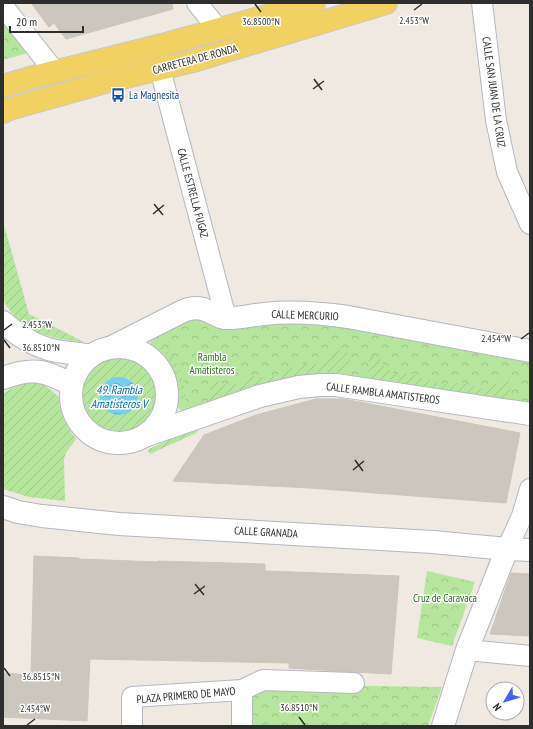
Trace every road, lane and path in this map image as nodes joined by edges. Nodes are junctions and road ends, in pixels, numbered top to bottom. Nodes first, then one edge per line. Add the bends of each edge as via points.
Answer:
1 (197, 3) edge
2 (314, 3) edge
3 (386, 3) edge
4 (482, 3) edge
5 (3, 6) edge
6 (218, 29) junction
7 (160, 69) junction
8 (55, 72) junction
9 (3, 86) edge
10 (3, 112) edge
11 (530, 224) edge
12 (226, 318) junction
13 (3, 322) edge
14 (112, 347) junction
15 (530, 351) edge
16 (91, 356) junction
17 (3, 378) edge
18 (72, 384) junction
19 (530, 414) edge
20 (147, 435) junction
21 (530, 489) edge
22 (3, 507) edge
23 (507, 549) junction
24 (530, 550) edge
25 (467, 650) junction
26 (530, 656) edge
27 (354, 683) dead end
28 (242, 690) junction
29 (132, 726) edge
30 (242, 726) edge
31 (443, 726) edge

1 - 6 street
2 - 6 main road, CARRETERA DE RONDA
3 - 7 main road, CARRETERA DE RONDA
4 - 11 street, CALLE SAN JUAN DE LA CRUZ via 496,120 507,172
5 - 8 street
6 - 8 main road, CARRETERA DE RONDA
7 - 10 main road, CARRETERA DE RONDA via 112,80
7 - 12 street, CALLE ESTRELLA FUGAZ
8 - 9 main road, CARRETERA DE RONDA
12 - 14 street, CALLE MERCURIO via 218,317 201,308 188,309
12 - 15 street, CALLE MERCURIO via 300,312 328,314
13 - 16 street via 18,334 39,345
14 - 16 street
14 - 20 street via 140,351 161,371 167,384 165,413 158,426
16 - 18 street via 77,371
17 - 18 street via 15,373 42,372
18 - 20 street via 71,399 74,413 81,426 92,436 105,442 120,444 134,442
19 - 20 street, CALLE RAMBLA AMATISTEROS via 336,385 320,385 260,396
21 - 23 street via 522,516
22 - 23 street, CALLE GRANADA via 42,516 119,524 433,542
23 - 24 street, CALLE GRANADA
23 - 25 street
25 - 26 street
25 - 31 street
27 - 28 street, PLAZA PRIMERO DE MAYO via 263,680
28 - 29 street, PLAZA PRIMERO DE MAYO via 132,698
28 - 30 street, PLAZA PRIMERO DE MAYO

